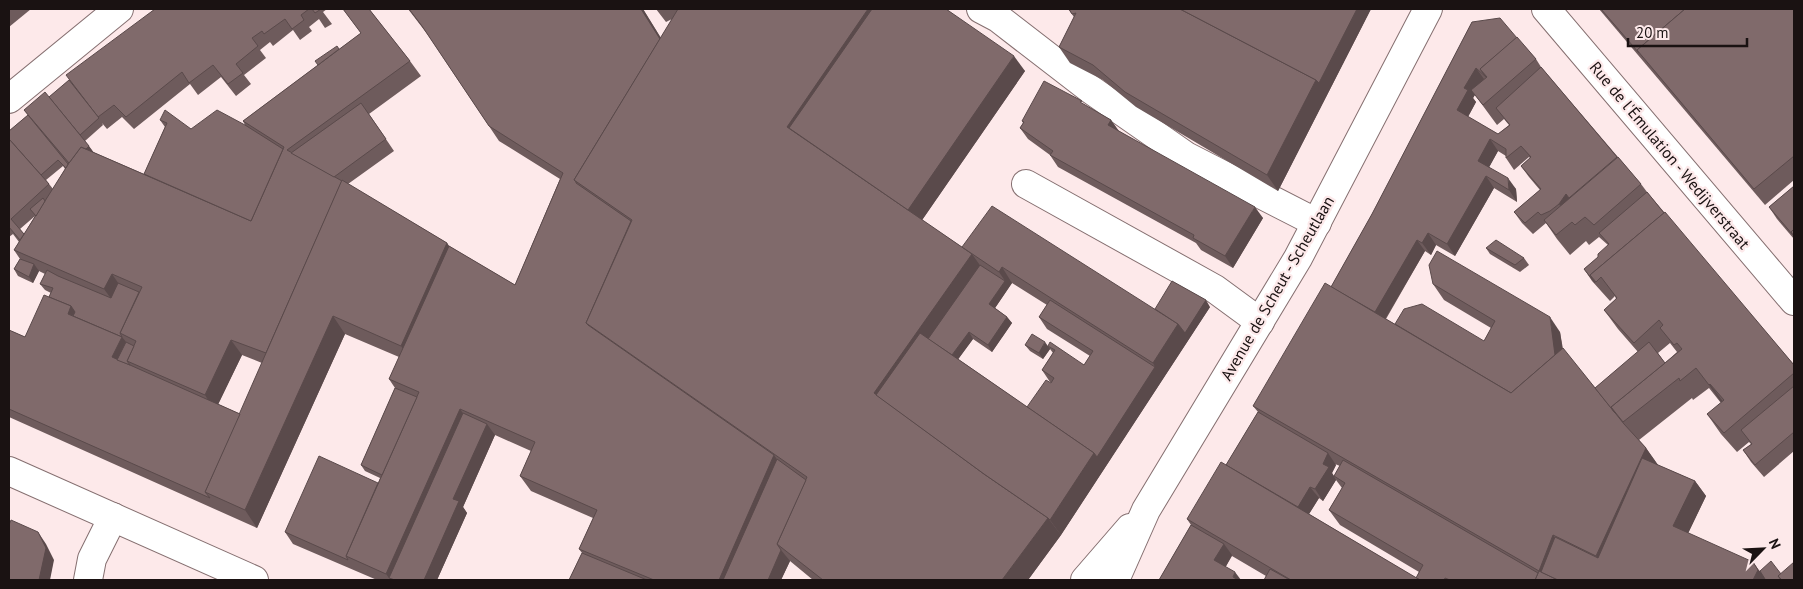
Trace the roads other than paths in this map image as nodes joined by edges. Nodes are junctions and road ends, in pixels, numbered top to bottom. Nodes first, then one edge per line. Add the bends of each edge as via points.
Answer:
1 (119, 9) edge
2 (981, 9) edge
3 (1428, 9) edge
4 (1546, 9) edge
5 (9, 99) edge
6 (1026, 184) dead end
7 (1317, 223) junction
8 (1794, 301) edge
9 (1260, 322) junction
10 (9, 471) edge
11 (1146, 510) junction
12 (113, 517) junction
13 (88, 580) edge
14 (254, 580) edge
15 (1085, 580) edge
16 (1116, 580) edge

1 - 5 street
2 - 7 street via 998,18 1090,89 1186,156
3 - 7 street, Avenue de Scheut - Scheutlaan
4 - 8 street, Rue de l'Émulation - Wedijverstraat
6 - 9 street via 1216,289
7 - 9 street, Avenue de Scheut - Scheutlaan
9 - 11 street, Avenue de Scheut - Scheutlaan
10 - 12 street
11 - 15 street, Avenue de Scheut - Scheutlaan
11 - 16 street, Avenue de Scheut - Scheutlaan
12 - 13 street via 92,559
12 - 14 street

